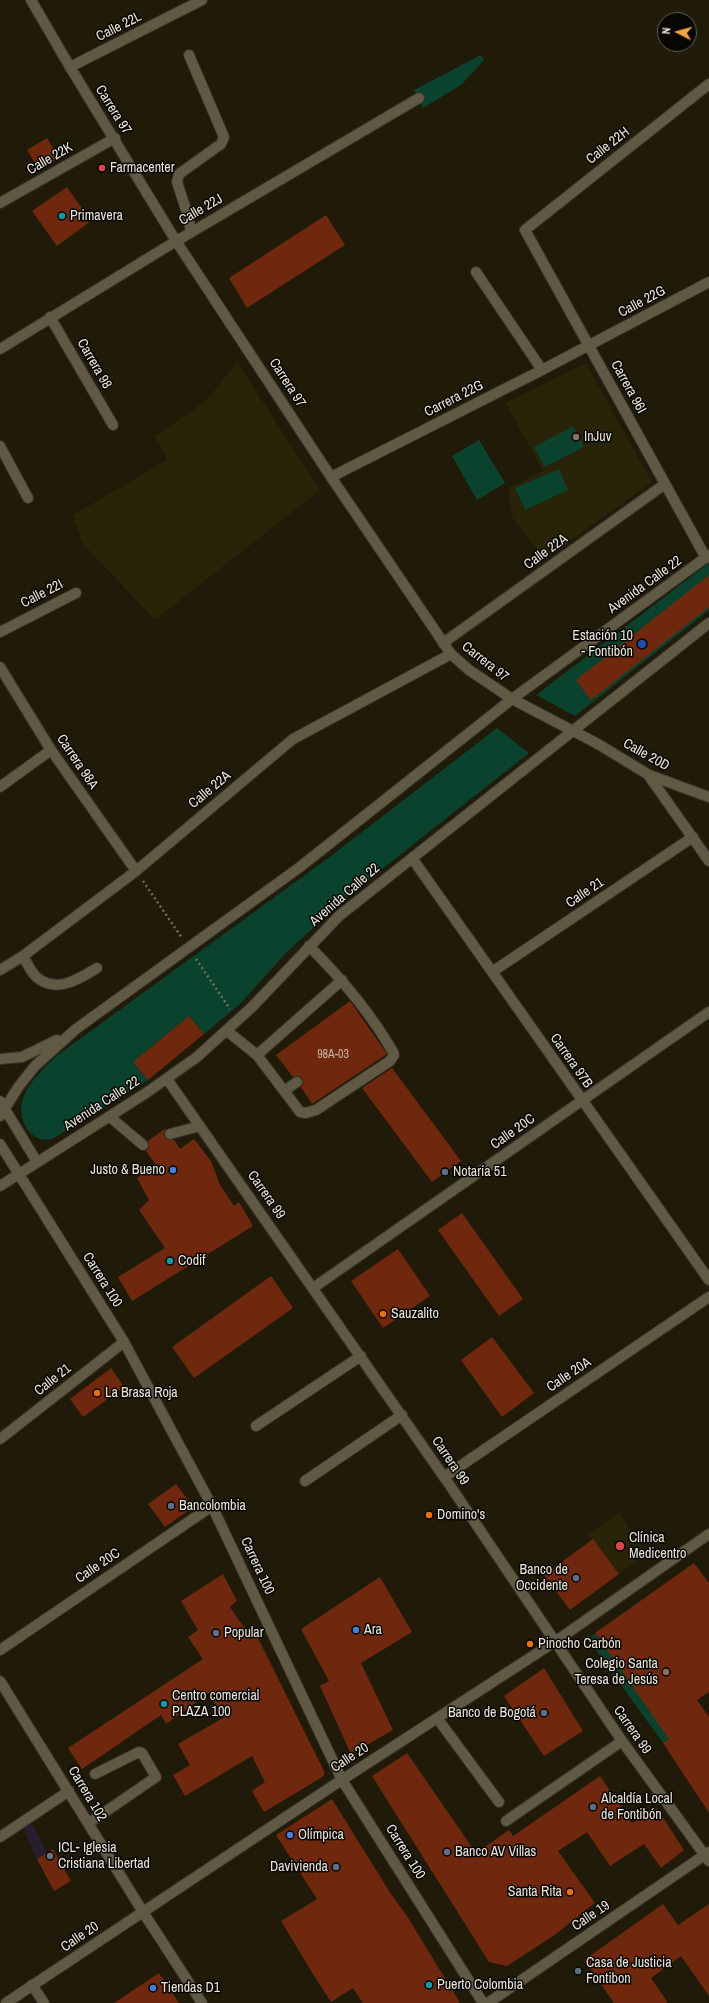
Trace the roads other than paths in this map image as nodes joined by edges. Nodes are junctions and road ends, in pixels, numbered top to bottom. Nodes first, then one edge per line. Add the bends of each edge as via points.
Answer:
1 (31, 0) edge
2 (202, 0) edge
3 (189, 55) dead end
4 (70, 67) junction
5 (709, 84) edge
6 (419, 98) dead end
7 (114, 138) junction
8 (0, 203) edge
9 (524, 230) joint
10 (191, 232) junction
11 (176, 241) junction
12 (476, 272) dead end
13 (709, 282) edge
14 (50, 317) junction
15 (589, 346) junction
16 (0, 349) edge
17 (542, 370) junction
18 (113, 425) dead end
19 (0, 446) edge
20 (331, 477) junction
21 (665, 484) junction
22 (28, 498) dead end
23 (708, 557) edge
24 (76, 593) dead end
25 (709, 623) edge
26 (0, 632) edge
27 (443, 643) junction
28 (451, 654) junction
29 (0, 667) edge
30 (512, 699) junction
31 (573, 731) junction
32 (51, 750) junction
33 (648, 775) junction
34 (0, 787) edge
35 (709, 797) edge
36 (693, 837) junction
37 (412, 858) junction
38 (709, 860) edge
39 (136, 871) junction
40 (309, 946) junction
41 (22, 956) junction
42 (97, 968) dead end
43 (0, 970) edge
44 (492, 972) junction
45 (342, 980) junction
46 (709, 1012) edge
47 (76, 1029) junction
48 (227, 1031) junction
49 (257, 1055) junction
50 (0, 1059) edge
51 (167, 1079) junction
52 (297, 1082) dead end
53 (284, 1091) junction
54 (582, 1102) junction
55 (2, 1109) edge
56 (110, 1116) junction
57 (200, 1126) junction
58 (170, 1134) dead end
59 (0, 1144) edge
60 (143, 1145) dead end
61 (37, 1162) junction
62 (19, 1174) junction
63 (0, 1186) edge
64 (709, 1280) edge
65 (313, 1288) junction
66 (709, 1297) edge
67 (124, 1342) junction
68 (361, 1356) junction
69 (402, 1416) junction
70 (256, 1426) dead end
71 (0, 1439) edge
72 (444, 1477) junction
73 (305, 1481) dead end
74 (212, 1506) junction
75 (709, 1534) edge
76 (556, 1641) junction
77 (0, 1650) edge
78 (0, 1681) edge
79 (436, 1718) junction
80 (622, 1741) junction
81 (95, 1774) dead end
82 (342, 1780) junction
83 (69, 1790) junction
84 (499, 1802) dead end
85 (506, 1821) dead end
86 (89, 1823) junction
87 (0, 1837) edge
88 (708, 1856) edge
89 (143, 1912) junction
90 (32, 1985) junction
91 (6, 2003) edge
92 (44, 2003) edge
93 (202, 2003) edge
94 (484, 2003) edge
95 (488, 2003) edge

1 - 4 street, Carrera 97
2 - 4 street, Calle 22L
3 - 10 street via 224,137 221,144 178,177
4 - 7 street, Carrera 97
5 - 9 street, Calle 22H
6 - 10 street, Calle 22J
7 - 8 street, Calle 22K
7 - 11 street, Carrera 97
9 - 15 street, Carrera 96I
10 - 11 street, Calle 22J
11 - 14 street, Calle 22J
11 - 20 street, Carrera 97
12 - 17 street
13 - 15 street, Calle 22G
14 - 16 street, Calle 22J
14 - 18 street, Carrera 98
15 - 17 street, Carrera 22G
15 - 21 street, Carrera 96I
17 - 20 street, Carrera 22G
19 - 22 street
20 - 27 street, Carrera 97
21 - 23 street, Carrera 96I
21 - 27 street, Calle 22A
23 - 30 street, Avenida Calle 22
24 - 26 street, Calle 22I
25 - 31 street, Avenida Calle 22
27 - 28 street, Carrera 97
28 - 30 street, Carrera 97 via 469,670
28 - 39 street, Calle 22A via 293,739
29 - 32 street, Carrera 98A
30 - 31 street, Carrera 97
30 - 47 street, Avenida Calle 22 via 300,867
31 - 33 street, Calle 20D
31 - 37 street, Avenida Calle 22
32 - 34 street
32 - 39 street, Carrera 98A
33 - 35 street, Calle 20D
33 - 36 street
36 - 38 street
36 - 44 street, Calle 21
37 - 40 street, Avenida Calle 22 via 339,916
37 - 44 street, Carrera 97B
39 - 41 street, Calle 22A
40 - 45 street
40 - 48 street, Avenida Calle 22
41 - 42 street via 38,979 51,984 69,984
41 - 43 street, Calle 22A
44 - 54 street, Carrera 97B
45 - 49 street
45 - 53 street via 394,1055 390,1061 316,1110 300,1112
46 - 54 street, Calle 20C
47 - 50 street via 28,1054
47 - 55 street, Avenida Calle 22 via 35,1066
48 - 49 street
48 - 51 street, Avenida Calle 22
49 - 53 street
51 - 56 street, Avenida Calle 22
51 - 57 street, Carrera 99
52 - 53 street
54 - 64 street, Carrera 97B
54 - 65 street, Calle 20C
55 - 61 street
56 - 60 street
56 - 61 street, Avenida Calle 22
57 - 58 street
57 - 65 street, Carrera 99
59 - 62 street, Carrera 100
61 - 62 street, Avenida Calle 22
62 - 63 street, Avenida Calle 22
62 - 67 street, Carrera 100
65 - 68 street, Carrera 99
66 - 72 street, Calle 20A
67 - 71 street, Calle 21
67 - 74 street, Carrera 100
68 - 69 street, Carrera 99
68 - 70 street
69 - 72 street, Carrera 99
69 - 73 street
72 - 76 street, Carrera 99
74 - 77 street, Calle 20C
74 - 82 street, Carrera 100
75 - 76 street, Calle 20
76 - 79 street, Calle 20
76 - 80 street, Carrera 99
78 - 83 street, Carrera 102
79 - 82 street, Calle 20
79 - 84 street
80 - 85 street
80 - 88 street, Carrera 99
81 - 86 street via 139,1752 156,1777
82 - 89 street, Calle 20
82 - 94 street, Carrera 100
83 - 86 street, Carrera 102
83 - 87 street
86 - 89 street, Carrera 102
88 - 95 street, Calle 19
89 - 90 street, Calle 20
89 - 93 street, Carrera 102
90 - 91 street, Calle 20
90 - 92 street

